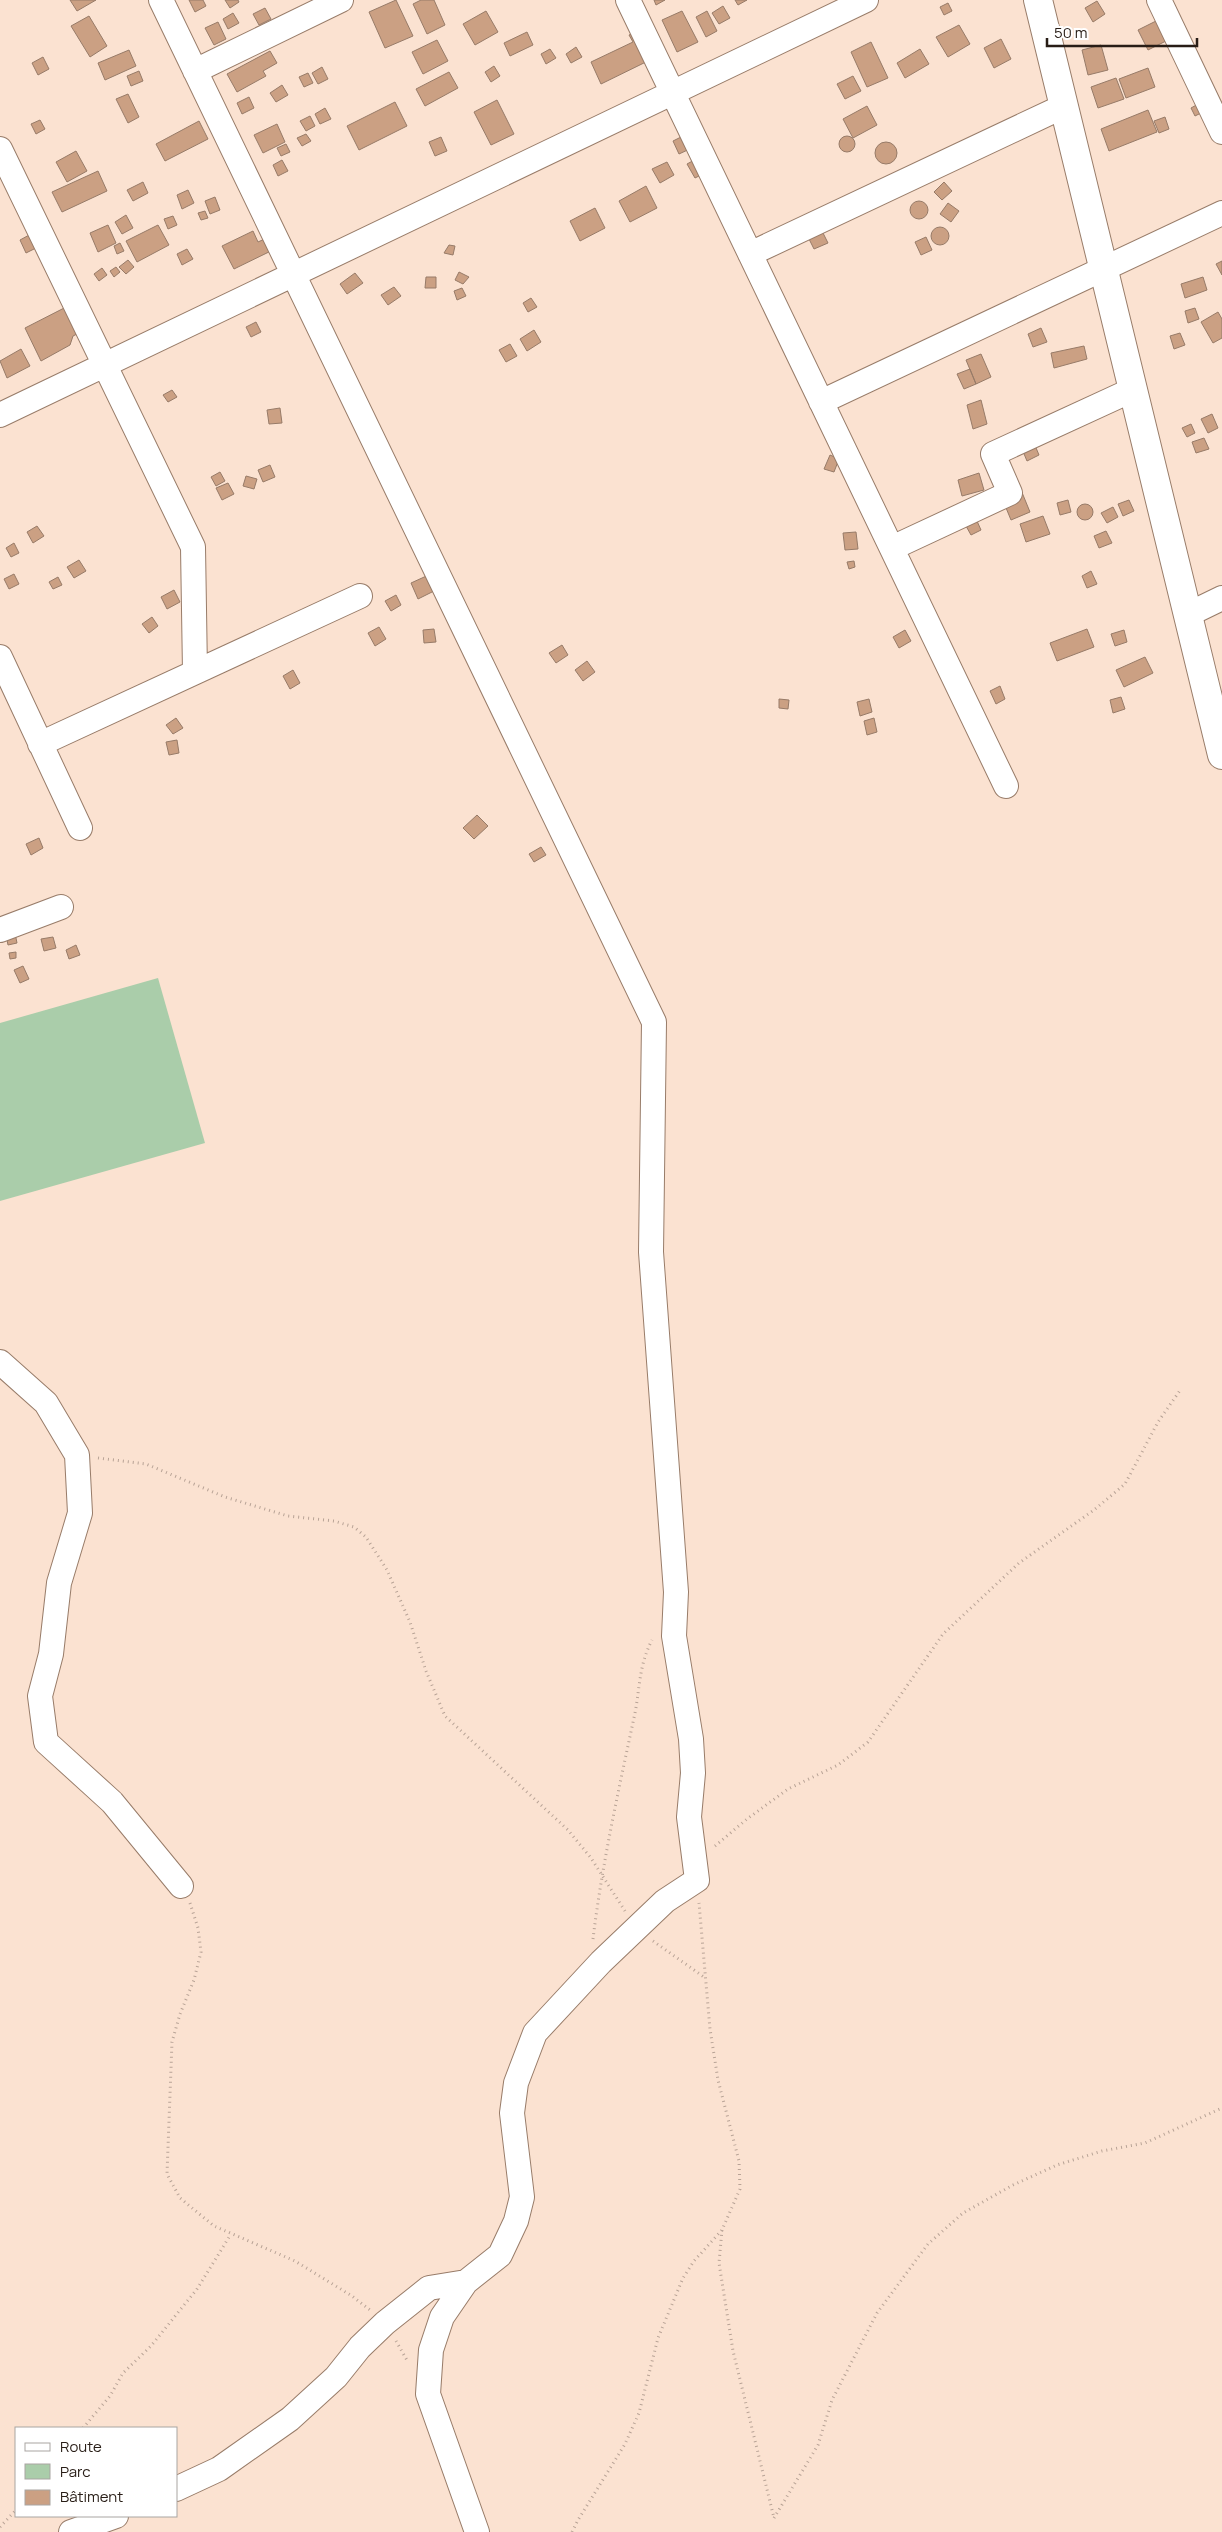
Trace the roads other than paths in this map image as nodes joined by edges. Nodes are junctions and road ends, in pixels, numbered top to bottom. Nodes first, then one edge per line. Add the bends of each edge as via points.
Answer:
1 (161, 0) edge
2 (341, 0) edge
3 (628, 0) edge
4 (1038, 0) edge
5 (1159, 0) edge
6 (862, 1) edge
7 (195, 71) junction
8 (673, 93) junction
9 (1064, 106) junction
10 (1222, 132) edge
11 (3, 161) edge
12 (1222, 213) edge
13 (750, 254) junction
14 (1102, 269) junction
15 (293, 274) junction
16 (105, 365) junction
17 (1132, 390) junction
18 (821, 402) junction
19 (0, 415) edge
20 (892, 548) junction
21 (360, 596) dead end
22 (1222, 598) edge
23 (1187, 615) junction
24 (0, 657) edge
25 (195, 672) junction
26 (5, 682) edge
27 (40, 744) junction
28 (1222, 755) edge
29 (1006, 786) dead end
30 (80, 828) dead end
31 (60, 907) dead end
32 (0, 930) edge
33 (0, 1362) edge
34 (181, 1886) road end
35 (466, 2282) junction
36 (178, 2488) edge
37 (113, 2517) edge
38 (71, 2532) edge
39 (477, 2532) edge

1 - 7 street
2 - 7 street
3 - 8 street
4 - 9 main road
5 - 10 street
6 - 8 street
7 - 15 street
8 - 13 street
8 - 15 street
9 - 13 street
9 - 14 main road
11 - 16 street
12 - 14 street
13 - 18 street
14 - 17 main road
14 - 18 street
15 - 16 street
15 - 35 street via 654,1022 651,1252 676,1592 674,1636 691,1739 693,1773 689,1817 697,1880 665,1901 535,2033 516,2083 512,2113 522,2196 516,2220 500,2254
16 - 19 street
16 - 25 street via 193,547
17 - 20 street via 993,454 1010,493
17 - 23 main road
18 - 20 street
20 - 29 street
21 - 25 street
22 - 23 street
23 - 28 main road
24 - 26 street
25 - 27 street
26 - 27 street
27 - 30 street
31 - 32 street
33 - 34 street via 46,1402 77,1455 80,1513 59,1582 51,1654 40,1696 46,1742 112,1802
35 - 36 street via 429,2288 385,2323 336,2377 290,2419 219,2468
35 - 39 street via 442,2317 432,2350 428,2394
37 - 38 street

